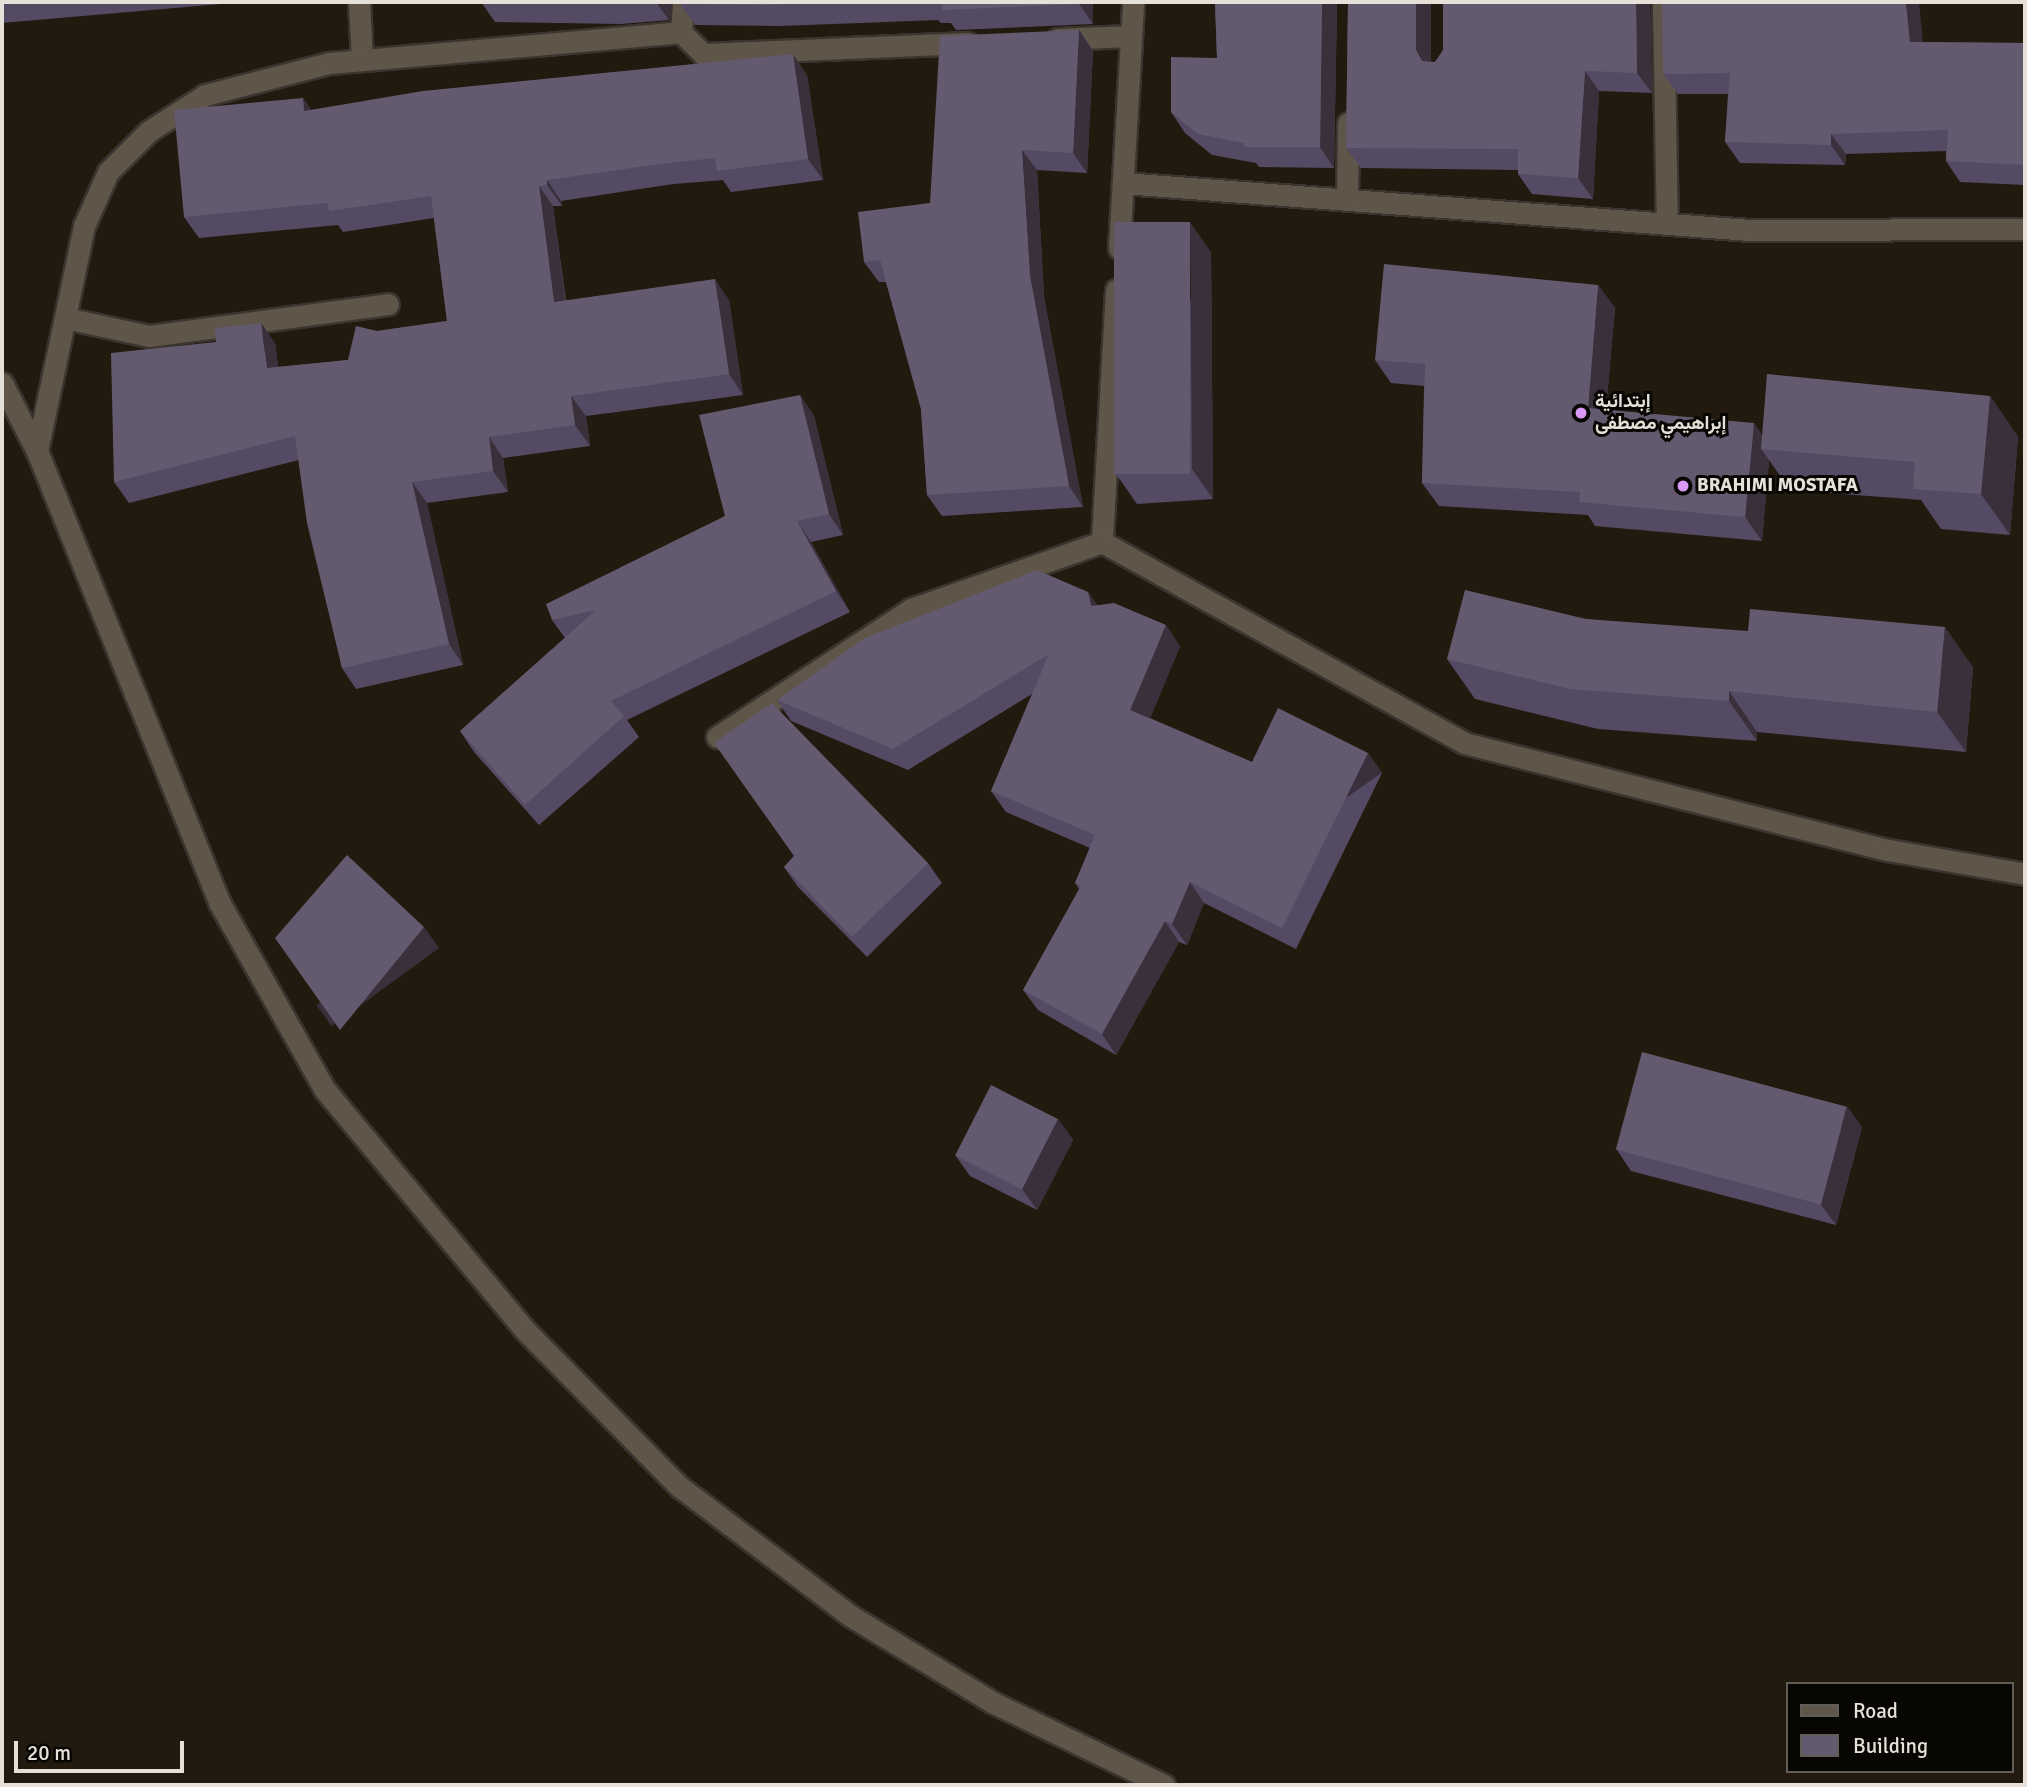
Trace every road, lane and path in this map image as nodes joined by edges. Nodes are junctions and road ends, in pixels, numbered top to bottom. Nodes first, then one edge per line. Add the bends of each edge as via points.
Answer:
1 (359, 2) edge
2 (683, 2) edge
3 (1133, 2) edge
4 (1664, 2) edge
5 (681, 32) junction
6 (1131, 36) junction
7 (1035, 40) edge
8 (993, 42) edge
9 (362, 60) junction
10 (1349, 107) edge
11 (1123, 183) junction
12 (1348, 199) junction
13 (1667, 224) junction
14 (2025, 229) edge
15 (388, 304) dead end
16 (65, 318) junction
17 (2, 383) edge
18 (37, 451) junction
19 (1102, 542) junction
20 (717, 737) edge
21 (2025, 874) edge
22 (1164, 1785) edge

1 - 9 street
2 - 5 street
3 - 6 street
4 - 13 street
5 - 8 street via 703,54
5 - 9 street
6 - 7 street
6 - 11 street
9 - 16 street via 329,63 205,95 149,131 108,172 93,204
10 - 12 street
11 - 12 street
11 - 19 street
12 - 13 street
13 - 14 street via 1749,230
15 - 16 street via 149,335
16 - 18 street
17 - 18 street
18 - 22 street via 219,902 325,1090 524,1329 680,1487 849,1615 992,1702
19 - 20 street via 911,610
19 - 21 street via 1464,743 1888,850

